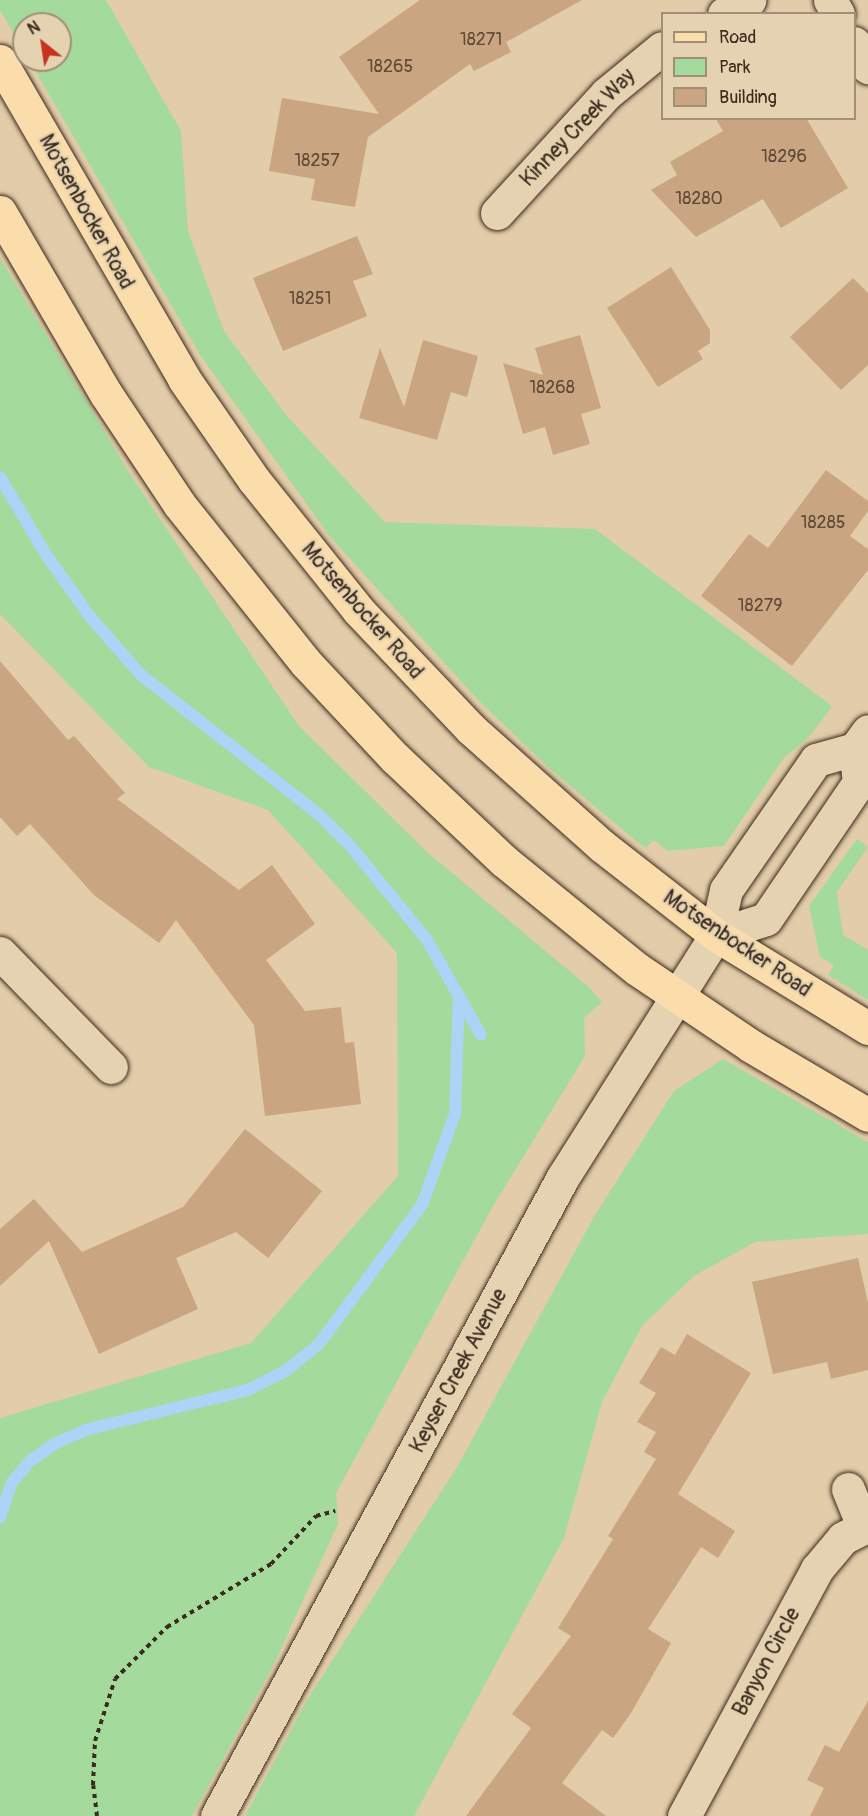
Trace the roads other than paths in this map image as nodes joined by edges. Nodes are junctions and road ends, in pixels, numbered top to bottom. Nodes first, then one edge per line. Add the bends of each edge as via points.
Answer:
1 (749, 0) edge
2 (728, 12) edge
3 (856, 45) edge
4 (661, 49) edge
5 (0, 61) edge
6 (868, 67) edge
7 (0, 212) edge
8 (497, 213) dead end
9 (862, 740) edge
10 (716, 935) junction
11 (0, 953) edge
12 (674, 997) junction
13 (868, 1028) edge
14 (111, 1067) dead end
15 (868, 1115) edge
16 (848, 1489) dead end
17 (865, 1525) edge
18 (217, 1816) edge
19 (684, 1816) edge

1 - 2 street
3 - 6 street
4 - 8 street, Kinney Creek Way via 617,82
5 - 10 main road, Motsenbocker Road via 184,379 254,480 333,580 416,673 507,764
7 - 12 main road via 81,354 148,459 231,573 306,663 466,828 541,893
9 - 10 street, Keyser Creek Avenue via 816,760 726,890
9 - 10 street, Keyser Creek Avenue via 859,782 766,919
10 - 12 street, Keyser Creek Avenue
10 - 13 main road, Motsenbocker Road
11 - 14 street
12 - 15 main road
12 - 18 street, Keyser Creek Avenue via 563,1177
16 - 17 street
17 - 19 street, Banyon Circle via 843,1538 817,1569

